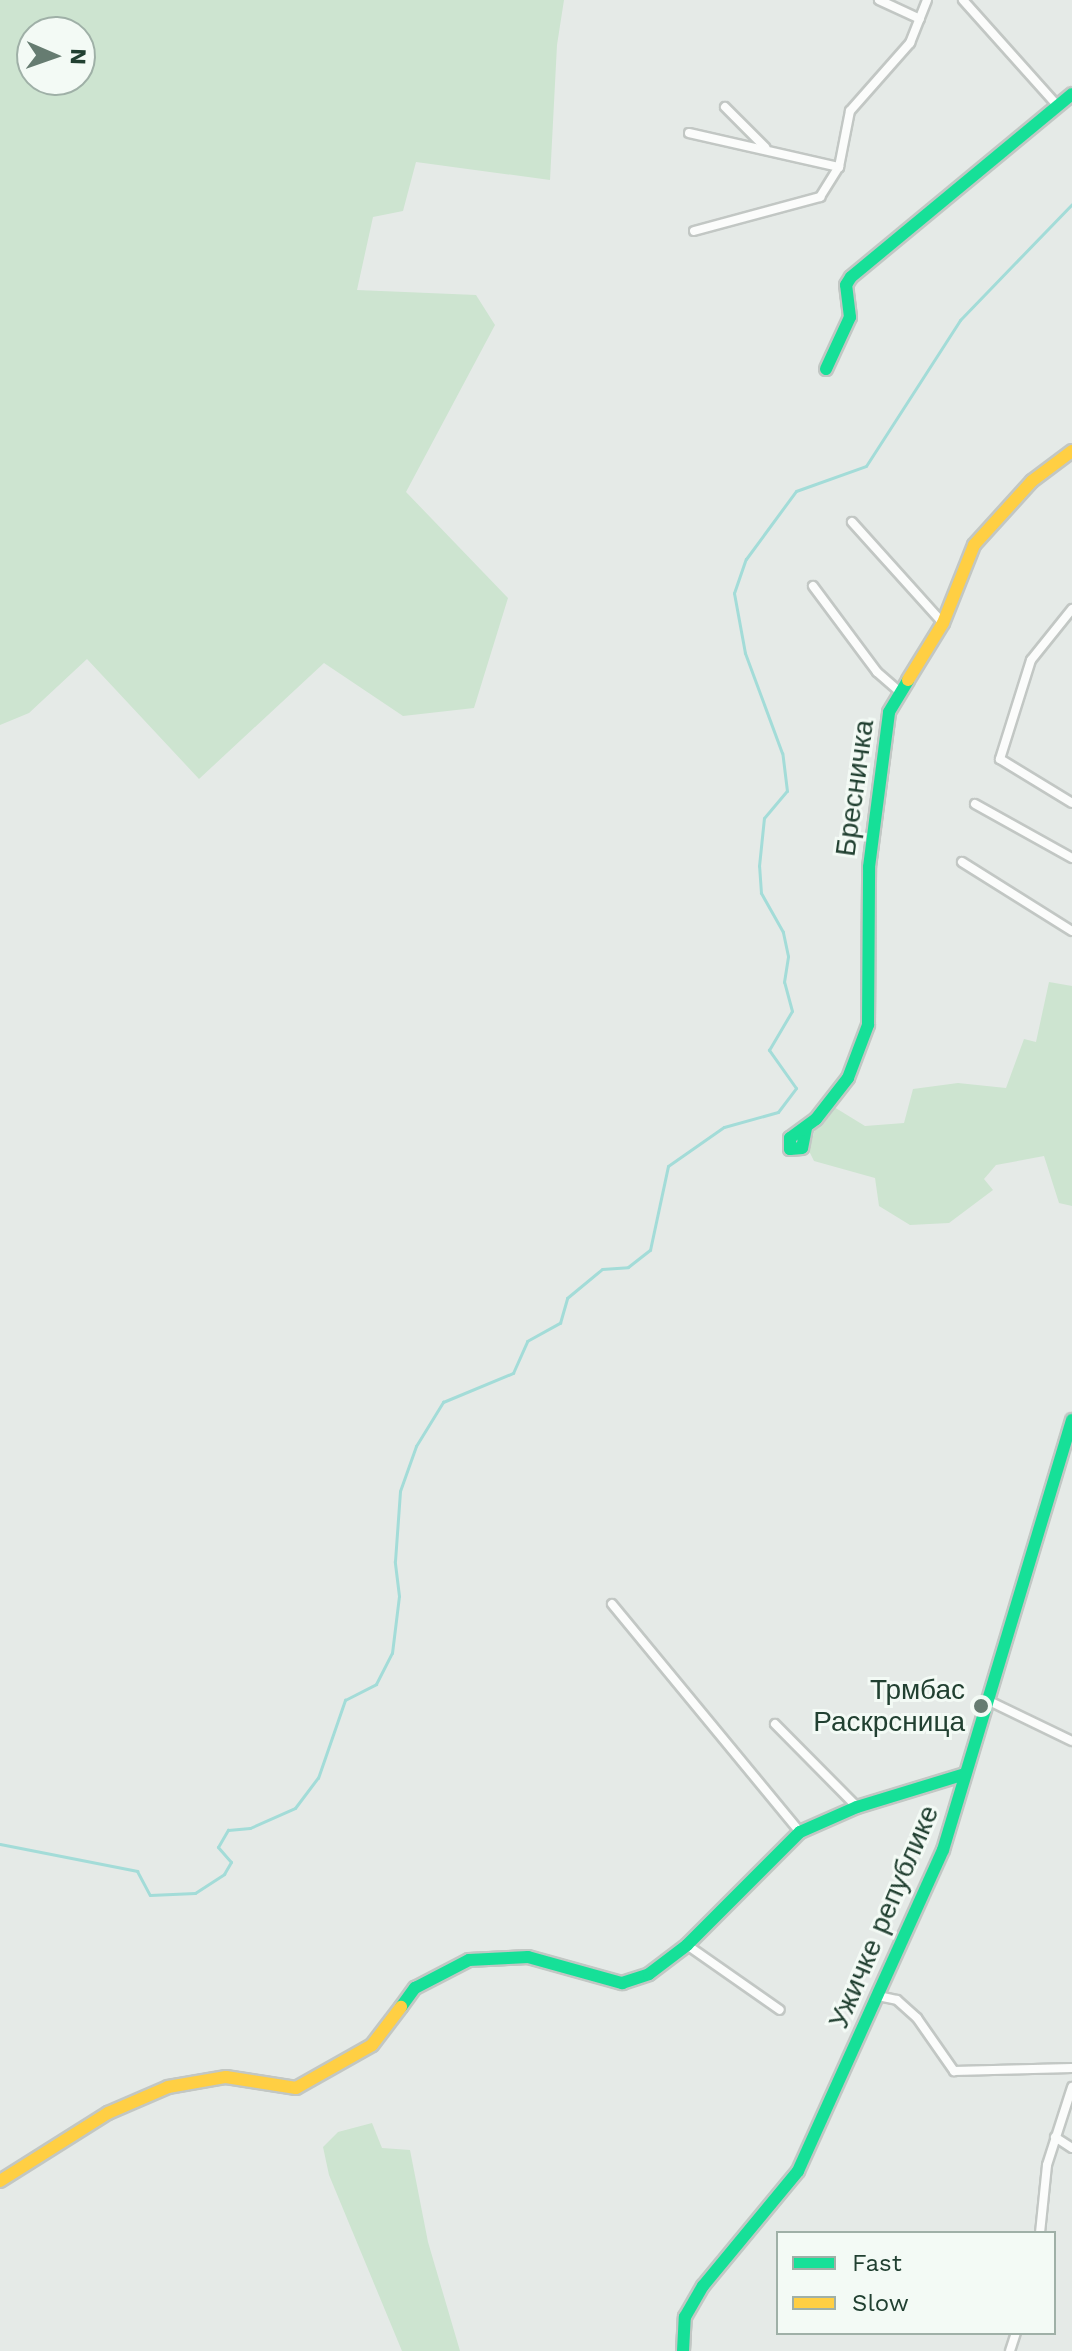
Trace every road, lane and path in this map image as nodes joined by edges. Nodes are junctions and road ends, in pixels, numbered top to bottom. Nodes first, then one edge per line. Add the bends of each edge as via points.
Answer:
1 (879, 0) edge
2 (927, 0) edge
3 (963, 0) edge
4 (920, 19) junction
5 (1072, 94) edge
6 (1057, 105) junction
7 (725, 107) dead end
8 (689, 133) dead end
9 (765, 147) junction
10 (839, 167) junction
11 (694, 231) dead end
12 (826, 369) dead end
13 (1072, 451) edge
14 (852, 522) dead end
15 (813, 586) dead end
16 (1072, 609) edge
17 (943, 623) junction
18 (899, 691) junction
19 (1072, 803) edge
20 (975, 804) dead end
21 (1072, 858) edge
22 (962, 862) dead end
23 (1072, 931) edge
24 (806, 1128) dead end
25 (1072, 1420) edge
26 (612, 1604) dead end
27 (987, 1700) junction
28 (775, 1724) dead end
29 (1072, 1741) edge
30 (965, 1774) junction
31 (857, 1807) junction
32 (800, 1832) junction
33 (687, 1945) junction
34 (878, 1996) junction
35 (780, 2010) dead end
36 (1072, 2068) edge
37 (1072, 2087) edge
38 (1055, 2137) junction
39 (1072, 2148) edge
40 (0, 2181) edge
41 (1040, 2231) edge
42 (683, 2351) edge

1 - 4 street
2 - 4 street
3 - 6 street
4 - 10 street via 904,50 853,105
5 - 6 street
6 - 12 street via 851,277 846,285 850,317
7 - 9 street
8 - 9 street
9 - 10 street
10 - 11 street via 812,202
13 - 17 street, Бресничка via 1032,481 979,537
14 - 17 street
15 - 18 street via 877,672
16 - 19 street via 1031,660 1002,763
17 - 18 street, Бресничка
18 - 24 street, Бресничка via 883,731 869,867 868,1025 848,1078
20 - 21 street
22 - 23 street
25 - 27 street, Ужичке републике
26 - 32 street
27 - 29 street
27 - 30 street, Ужичке републике
28 - 31 street
30 - 31 street
30 - 34 street, Ужичке републике via 947,1839
31 - 32 street
32 - 33 street
33 - 35 street
33 - 40 street via 649,1974 622,1983 528,1957 469,1960 415,1988 372,2045 296,2088 226,2077 168,2087 108,2113
34 - 36 street via 897,2000 917,2018 954,2071
34 - 42 street, Ужичке републике via 798,2171 703,2286 685,2317
37 - 38 street
38 - 39 street
38 - 41 street

